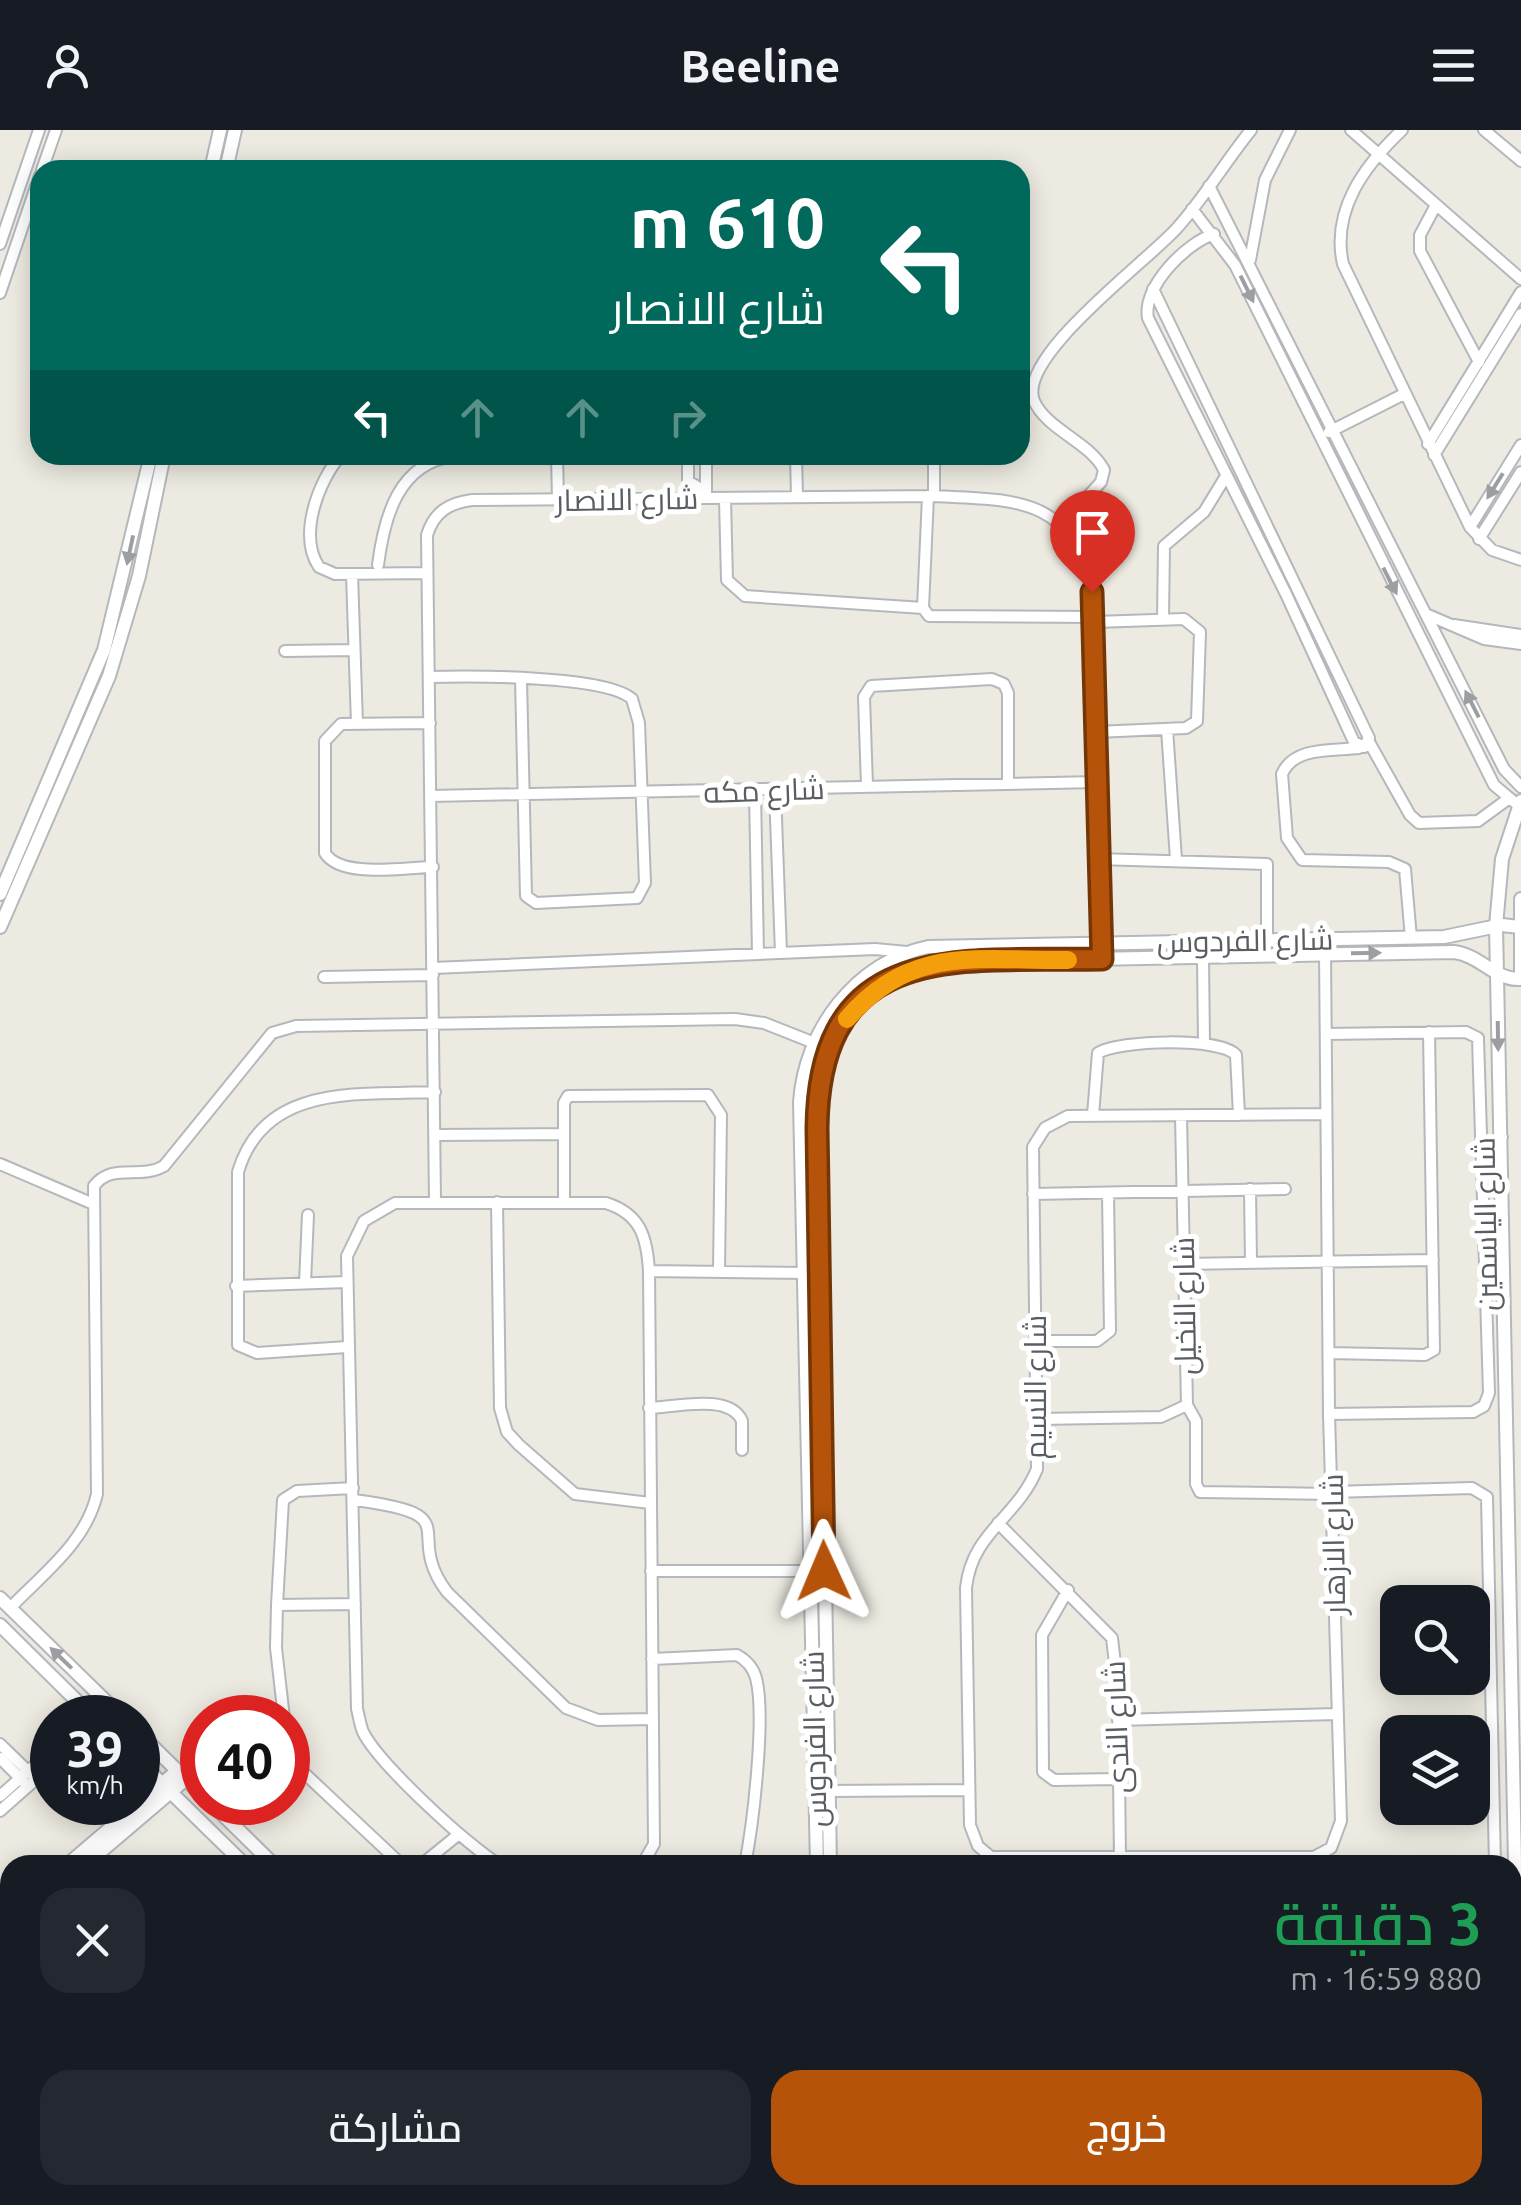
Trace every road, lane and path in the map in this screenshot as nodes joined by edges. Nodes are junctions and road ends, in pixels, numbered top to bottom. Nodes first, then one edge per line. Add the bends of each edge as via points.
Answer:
1 (39, 130) edge
2 (56, 130) edge
3 (220, 130) edge
4 (235, 130) edge
5 (1251, 130) edge
6 (1290, 130) edge
7 (1351, 130) edge
8 (1402, 130) edge
9 (1484, 130) edge
10 (1377, 153) junction
11 (46, 160) edge
12 (212, 160) edge
13 (228, 160) edge
14 (1521, 161) edge
15 (1209, 186) junction
16 (30, 205) edge
17 (1436, 205) junction
18 (1192, 209) junction
19 (1214, 234) junction
20 (0, 244) edge
21 (1250, 261) junction
22 (1521, 278) edge
23 (1153, 289) junction
24 (1521, 292) edge
25 (0, 293) edge
26 (1521, 314) edge
27 (1478, 362) junction
28 (1310, 381) junction
29 (1296, 387) junction
30 (1404, 394) junction
31 (1333, 430) junction
32 (1319, 437) junction
33 (1428, 444) junction
34 (1521, 445) edge
35 (1434, 456) junction
36 (149, 465) edge
37 (162, 465) edge
38 (334, 465) edge
39 (432, 465) edge
40 (557, 465) edge
41 (688, 465) edge
42 (706, 465) edge
43 (796, 465) edge
44 (933, 465) edge
45 (1521, 472) edge
46 (1226, 476) junction
47 (706, 496) junction
48 (931, 496) junction
49 (797, 497) junction
50 (725, 499) junction
51 (558, 500) junction
52 (1061, 526) junction
53 (1470, 526) junction
54 (1480, 539) junction
55 (1521, 560) edge
56 (378, 565) dead end
57 (426, 572) junction
58 (352, 574) junction
59 (923, 608) junction
60 (1428, 615) junction
61 (1162, 618) junction
62 (1095, 620) junction
63 (1451, 626) junction
64 (1521, 635) edge
65 (1521, 644) edge
66 (354, 650) junction
67 (285, 651) dead end
68 (429, 677) junction
69 (521, 679) junction
70 (430, 723) junction
71 (357, 724) junction
72 (1167, 729) junction
73 (1096, 732) junction
74 (1364, 745) junction
75 (1096, 782) junction
76 (1008, 784) junction
77 (867, 786) junction
78 (1521, 787) edge
79 (775, 791) junction
80 (754, 792) junction
81 (523, 794) junction
82 (642, 794) junction
83 (431, 796) junction
84 (1516, 803) edge
85 (1097, 859) junction
86 (1176, 859) junction
87 (433, 868) junction
88 (0, 894) edge
89 (1521, 899) edge
90 (1496, 926) junction
91 (0, 927) edge
92 (1520, 929) edge
93 (1411, 938) junction
94 (1101, 941) junction
95 (1267, 941) junction
96 (1325, 947) junction
97 (908, 952) junction
98 (781, 953) junction
99 (758, 954) junction
100 (1203, 956) junction
101 (1102, 959) junction
102 (433, 971) junction
103 (1498, 974) junction
104 (1521, 976) edge
105 (324, 977) dead end
106 (434, 1024) junction
107 (1429, 1032) junction
108 (1326, 1034) junction
109 (812, 1042) junction
110 (1204, 1044) junction
111 (435, 1092) junction
112 (1326, 1114) junction
113 (1093, 1115) junction
114 (1239, 1115) junction
115 (1181, 1116) junction
116 (435, 1134) junction
117 (563, 1134) junction
118 (1500, 1137) junction
119 (1483, 1152) junction
120 (0, 1164) edge
121 (1250, 1189) junction
122 (1286, 1189) dead end
123 (1182, 1191) junction
124 (1033, 1194) junction
125 (1108, 1194) junction
126 (564, 1200) junction
127 (434, 1201) junction
128 (496, 1202) junction
129 (91, 1204) junction
130 (308, 1216) dead end
131 (1433, 1260) junction
132 (1251, 1263) junction
133 (1328, 1263) junction
134 (1183, 1264) junction
135 (719, 1271) junction
136 (649, 1272) junction
137 (812, 1273) junction
138 (347, 1282) junction
139 (306, 1284) junction
140 (236, 1286) junction
141 (1036, 1342) junction
142 (347, 1347) junction
143 (1329, 1353) junction
144 (1488, 1366) junction
145 (1506, 1366) junction
146 (1186, 1404) junction
147 (649, 1408) junction
148 (1329, 1414) junction
149 (1038, 1419) junction
150 (742, 1450) dead end
151 (1332, 1493) junction
152 (353, 1494) junction
153 (650, 1503) junction
154 (998, 1523) junction
155 (651, 1571) junction
156 (818, 1571) junction
157 (1491, 1572) junction
158 (1509, 1572) junction
159 (1068, 1590) junction
160 (5, 1603) edge
161 (355, 1604) junction
162 (277, 1605) junction
163 (0, 1625) edge
164 (652, 1658) junction
165 (69, 1695) edge
166 (99, 1695) edge
167 (281, 1695) edge
168 (1338, 1714) junction
169 (652, 1718) junction
170 (1118, 1720) junction
171 (0, 1744) edge
172 (160, 1754) edge
173 (0, 1758) edge
174 (180, 1773) edge
175 (30, 1777) edge
176 (180, 1777) edge
177 (28, 1779) junction
178 (310, 1779) edge
179 (1118, 1779) junction
180 (160, 1782) edge
181 (166, 1788) junction
182 (969, 1790) junction
183 (822, 1791) junction
184 (0, 1796) edge
185 (0, 1811) edge
186 (233, 1825) edge
187 (460, 1834) junction
188 (80, 1855) edge
189 (96, 1855) edge
190 (235, 1855) edge
191 (264, 1855) edge
192 (391, 1855) edge
193 (434, 1855) edge
194 (487, 1855) edge
195 (648, 1855) edge
196 (746, 1855) edge
197 (818, 1855) edge
198 (829, 1855) edge
199 (992, 1855) edge
200 (1120, 1855) edge
201 (1318, 1855) edge
202 (1495, 1855) edge
203 (1513, 1855) edge

1 - 20 street
2 - 11 street
3 - 12 street
4 - 13 street
5 - 15 street
6 - 21 street via 1265,180
7 - 10 street
8 - 10 street
9 - 14 street
10 - 17 street
10 - 30 street via 1342,217 1338,244
15 - 18 street
15 - 21 street
16 - 25 street
17 - 22 street
17 - 27 street via 1420,235 1420,251
18 - 19 street
18 - 52 street via 1071,328 1034,378 1036,404 1104,470
19 - 23 street via 1195,244
19 -> 29 street
21 - 28 street
23 - 46 street via 1148,318
23 - 74 street
24 - 27 street
26 - 35 street
27 - 33 street
28 - 29 street
28 - 31 street
29 - 32 street
30 - 31 street
30 - 33 street
31 - 32 street
31 - 60 street
32 -> 84 street via 1490,776
33 - 35 street
34 -> 53 street
35 - 53 street
36 -> 88 street via 104,650
37 - 91 street via 117,654
38 - 58 street via 322,482 311,544 319,567
39 - 56 street via 396,494 384,520
40 - 51 street
41 - 47 street via 688,482
42 - 47 street
43 - 49 street
44 - 48 street
45 - 54 street
46 - 61 street via 1204,512 1164,546
46 - 74 street
47 - 50 street, شارع الانصار
47 - 51 street, شارع الانصار
48 - 49 street, شارع الانصار
48 - 52 street, شارع الانصار via 1031,504
48 - 59 street
49 - 50 street, شارع الانصار
50 - 59 street via 727,580 745,596
51 - 57 street, شارع الانصار via 450,504 430,526
52 - 62 street via 1088,572
53 - 54 street
54 - 55 street via 1506,558
57 - 58 street
57 - 68 street, شارع الانصار
58 - 66 street
59 - 62 street via 934,618
60 - 63 street
78 -> 60 street via 1504,769
61 - 62 street
61 - 72 street via 1192,622 1200,632 1201,713 1186,728
62 - 73 street
63 - 64 street
63 - 65 street
66 - 67 street
66 - 71 street
68 - 69 street
68 - 70 street, شارع الانصار
69 - 81 street
69 - 82 street via 626,694 639,723
70 - 71 street
70 - 83 street, شارع الانصار
71 - 87 street via 341,724 325,741 324,853 345,867
72 - 73 street
72 - 86 street
73 - 75 street
74 - 84 street via 1419,822 1478,821
74 - 93 street via 1304,754 1286,764 1287,838 1302,860 1405,868
75 - 76 street, شارع مكه
75 - 85 street
76 - 77 street, شارع مكه
76 - 77 street via 1008,693 992,678 871,686 864,697
77 - 79 street, شارع مكه
79 - 80 street, شارع مكه
79 - 98 street
80 - 82 street, شارع مكه
80 - 99 street
81 - 82 street, شارع مكه
81 - 82 street via 524,890 536,903 636,898 645,882
81 - 83 street, شارع مكه
83 - 87 street, شارع الانصار
84 - 90 street
85 - 86 street
85 - 94 street
86 - 95 street via 1266,864
87 - 102 street, شارع الانصار
89 - 92 street
90 - 92 street, شارع الفردوس
90 - 93 street, شارع الفردوس
90 - 103 street
92 - 104 street
93 - 96 street, شارع الفردوس
94 - 95 street, شارع الفردوس
94 - 97 street, شارع الفردوس
94 - 101 street
95 - 96 street, شارع الفردوس
96 - 100 street, شارع الفردوس
96 -> 103 street, شارع الفردوس via 1466,953
96 - 108 street, شارع الازهار
97 - 98 street
97 - 109 street, شارع الفردوس via 853,989
98 - 99 street
99 - 102 street
100 - 101 street, شارع الفردوس
100 - 110 street
101 - 137 street, شارع الفردوس via 928,964 890,979 856,1010 828,1046 820,1076
102 - 105 street
102 - 106 street, شارع الانصار
103 - 104 street, شارع الفردوس
103 -> 118 street
106 - 109 street via 735,1018
106 - 111 street, شارع الانصار
106 - 129 street via 296,1026 272,1033 164,1166 107,1174 94,1186
107 - 108 street, شارع الياسمين
107 - 119 street, شارع الياسمين via 1478,1038
107 - 131 street
108 - 112 street, شارع الازهار
109 - 137 street, شارع الفردوس via 800,1102
110 - 113 street via 1103,1050 1095,1058
110 - 114 street via 1224,1045 1236,1055
111 - 116 street, شارع الانصار
111 - 140 street via 309,1100 262,1126 238,1172
112 - 114 street, شارع النسيم
112 - 133 street, شارع الازهار
113 - 115 street, شارع النسيم
113 - 124 street, شارع النسيم via 1055,1121 1038,1136
114 - 115 street, شارع النسيم
115 - 123 street, شارع النخيل
116 - 117 street
116 - 127 street, شارع الانصار
117 - 126 street
117 - 135 street via 564,1104 577,1093 698,1094 715,1101 721,1115
118 - 119 street
118 - 145 street
119 - 144 street, شارع الياسمين
120 - 129 street
121 - 122 street
121 - 123 street
121 - 132 street
123 - 125 street
123 - 134 street, شارع النخيل
124 - 125 street
124 - 141 street, شارع النسيم
125 - 141 street via 1110,1332 1097,1341
126 - 128 street
126 - 136 street via 606,1203 634,1218 643,1231
127 - 128 street
127 - 138 street via 396,1203 364,1221 347,1256
128 - 153 street via 502,1422 518,1446 575,1494
129 - 160 street via 97,1494 71,1546
130 - 139 street
131 - 133 street
131 - 143 street via 1434,1350
132 - 133 street
132 - 134 street
133 - 143 street, شارع الازهار
134 - 146 street, شارع النخيل
135 - 136 street
135 - 137 street
136 - 147 street
137 - 156 street, شارع الفردوس
138 - 139 street
138 - 142 street
139 - 140 street
140 - 142 street via 235,1334 242,1350
141 - 149 street, شارع النسيم
142 - 152 street
143 - 148 street, شارع الازهار
144 - 145 street
144 - 148 street, شارع الياسمين via 1489,1398 1473,1412
145 - 158 street
146 - 149 street, شارع النخيل via 1161,1417
146 - 151 street via 1196,1421 1200,1492
147 - 150 street via 732,1408 742,1421
147 - 153 street
148 - 151 street, شارع الازهار
149 - 154 street, شارع النسيم via 1037,1470
151 - 157 street via 1478,1490 1490,1505
151 - 168 street, شارع الازهار
152 - 161 street
152 - 162 street via 297,1490 283,1500
152 - 169 street via 420,1514 447,1592 566,1708 598,1720
153 - 155 street
154 - 159 street, شارع الندى
154 - 182 street, شارع النسيم via 972,1555 966,1588
155 - 156 street
155 - 164 street
156 - 183 street, شارع الفردوس
157 - 158 street
157 - 202 street
158 - 203 street
159 - 170 street, شارع الندى via 1112,1638
159 - 179 street via 1042,1636 1044,1772 1054,1780
166 -> 160 street
161 - 162 street
161 - 187 street via 361,1727
162 - 167 street
163 - 165 street
164 - 169 street
164 - 196 street via 736,1654 756,1677 756,1776
168 - 170 street
168 - 201 street, شارع الازهار via 1340,1820 1336,1840
169 - 195 street via 654,1844
170 - 179 street, شارع الندى
171 - 177 street
172 - 174 street
173 - 177 street
175 - 177 street
176 - 181 street
177 - 184 street
177 - 185 street
178 - 192 street
179 - 200 street, شارع الندى
180 - 181 street
181 - 188 street
181 - 189 street
181 - 190 street
182 - 183 street
182 - 199 street, شارع النسيم via 970,1825
183 - 197 street, شارع الفردوس
183 - 198 street, شارع الفردوس
186 - 191 street
187 - 193 street
187 - 194 street

